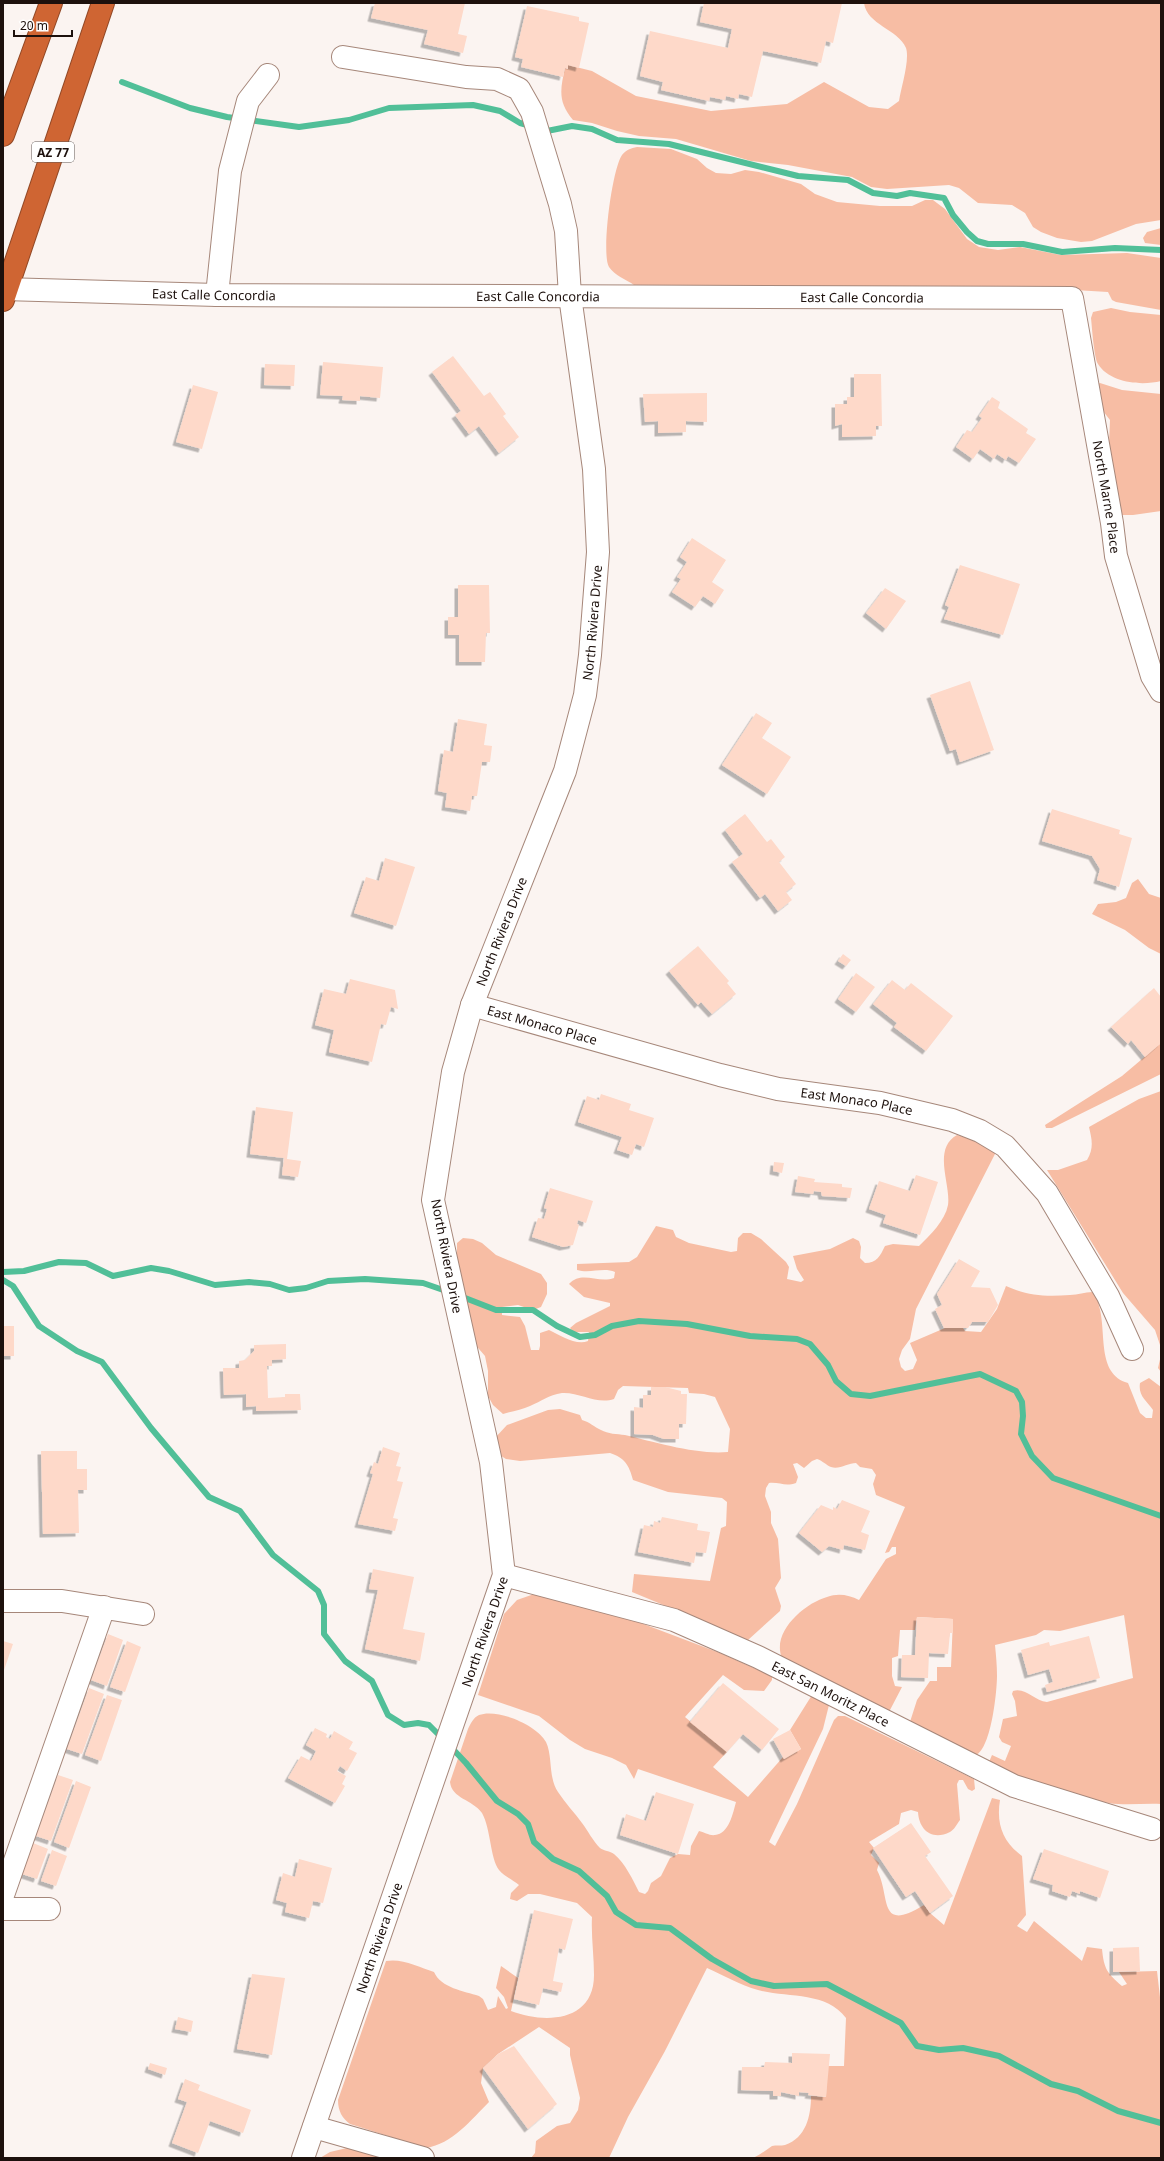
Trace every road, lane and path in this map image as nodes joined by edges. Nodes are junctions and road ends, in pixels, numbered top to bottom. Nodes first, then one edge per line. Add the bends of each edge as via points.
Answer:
1 (52, 3) edge
2 (103, 3) edge
3 (343, 57) dead end
4 (268, 75) dead end
5 (3, 135) edge
6 (4, 293) edge
7 (217, 295) junction
8 (570, 296) junction
9 (1072, 298) joint
10 (1161, 691) edge
11 (472, 1005) junction
12 (1132, 1348) dead end
13 (504, 1576) junction
14 (3, 1601) edge
15 (104, 1606) junction
16 (143, 1614) dead end
17 (1152, 1829) dead end
18 (3, 1895) edge
19 (3, 1909) edge
20 (49, 1909) dead end
21 (314, 2127) junction
22 (303, 2158) edge
23 (423, 2158) edge

1 - 5 highway
2 - 6 highway, AZ 77
3 - 8 street, North Riviera Drive via 466,77 497,79 519,89 532,112 560,204 566,231
4 - 7 street via 248,101 230,171
6 - 7 street, East Calle Concordia
7 - 8 street, East Calle Concordia
8 - 9 street, East Calle Concordia
8 - 11 street, North Riviera Drive via 594,468 598,552 585,696 565,771
9 - 10 street, North Marne Place via 1116,556 1152,676
11 - 12 street, East Monaco Place via 720,1075 778,1089 880,1103 952,1120 980,1131 1004,1146 1047,1193 1108,1296
11 - 13 street, North Riviera Drive via 452,1072 433,1200 491,1462
13 - 17 street, East San Moritz Place via 674,1620 758,1657 1014,1786
13 - 21 street, North Riviera Drive
14 - 15 street via 62,1601
15 - 16 street
15 - 18 street
19 - 20 street
21 - 22 street, North Riviera Drive
21 - 23 street

